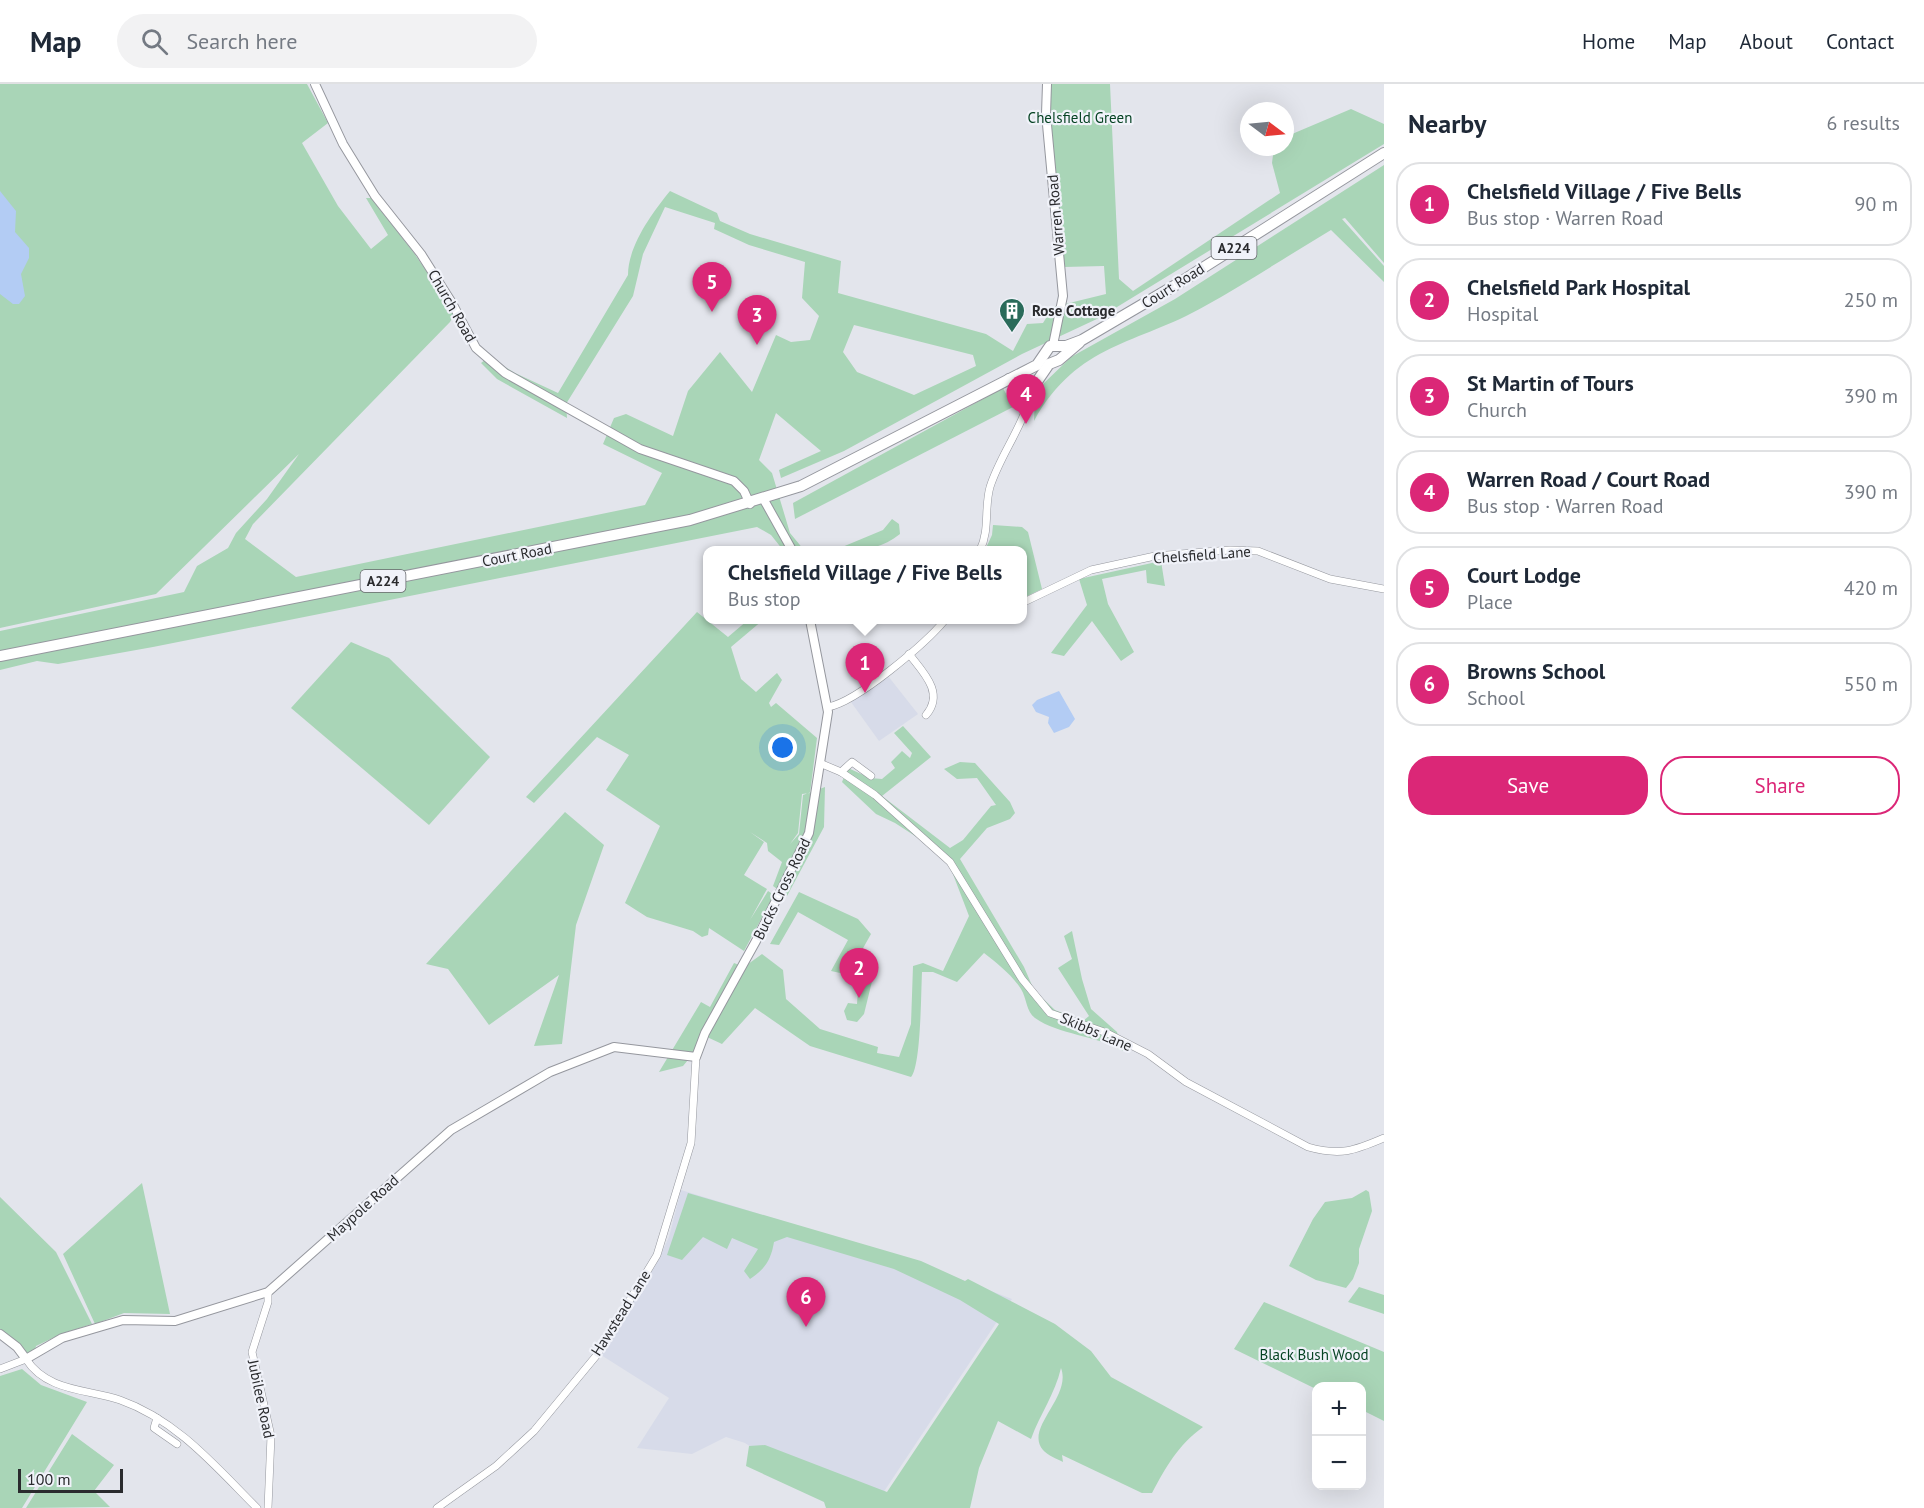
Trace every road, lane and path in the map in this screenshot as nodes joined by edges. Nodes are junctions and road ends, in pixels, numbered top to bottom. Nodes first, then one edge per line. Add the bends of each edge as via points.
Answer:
1 (315, 84) edge
2 (1047, 84) edge
3 (1384, 153) edge
4 (1082, 340) junction
5 (1053, 347) junction
6 (1058, 359) junction
7 (1029, 368) junction
8 (1008, 379) junction
9 (1034, 381) junction
10 (764, 500) junction
11 (750, 504) junction
12 (790, 546) edge
13 (982, 546) edge
14 (1384, 589) edge
15 (1027, 601) edge
16 (811, 624) edge
17 (941, 624) edge
18 (909, 654) junction
19 (0, 656) edge
20 (828, 707) junction
21 (926, 715) dead end
22 (822, 764) junction
23 (841, 772) junction
24 (871, 777) dead end
25 (696, 1057) junction
26 (1384, 1138) edge
27 (268, 1292) junction
28 (0, 1334) edge
29 (26, 1359) junction
30 (0, 1369) edge
31 (157, 1419) junction
32 (177, 1444) dead end
33 (256, 1508) edge
34 (268, 1508) edge
35 (436, 1508) edge

1 - 11 street, Church Road via 343,144 369,187 421,254 476,348 505,374 640,449 734,481
2 - 5 street, Warren Road via 1046,114 1063,296
3 - 4 main road, Court Road / A224
4 - 5 main road, Court Road / A224
4 - 6 main road, Court Road / A224
5 - 6 main road via 1062,350
5 - 7 main road, Court Road / A224
6 - 9 main road, Court Road / A224
7 - 8 main road, Court Road / A224
7 - 9 main road via 1038,370
8 - 9 main road
8 - 10 main road, Court Road / A224 via 824,476
9 - 13 street via 990,486
10 - 11 main road, Court Road / A224
10 - 12 street
11 - 19 main road, Court Road / A224 via 642,530
14 - 15 street, Chelsfield Lane via 1330,579 1258,551 1230,550 1155,556 1091,570
16 - 20 street
17 - 18 street
18 - 20 street via 862,691
18 - 21 street via 933,688 933,704
20 - 22 street, Bucks Cross Road
22 - 23 street, Skibbs Lane
22 - 25 street, Bucks Cross Road via 805,846
23 - 24 street via 856,763
23 - 26 street, Skibbs Lane via 875,795 950,862 1022,979 1050,1013 1107,1033 1149,1054 1186,1082 1308,1147 1323,1152 1350,1152
25 - 27 street, Maypole Road via 614,1047 550,1072 451,1130
25 - 35 street, Hawstead Lane via 690,1149 657,1256 596,1356 534,1431 496,1466
27 - 29 street, Maypole Road via 175,1321 123,1320 62,1338
27 - 34 street, Jubilee Road via 252,1352 271,1436
28 - 29 street
29 - 30 street
29 - 31 street via 55,1383 118,1399
31 - 32 street via 154,1428
31 - 33 street via 187,1437

